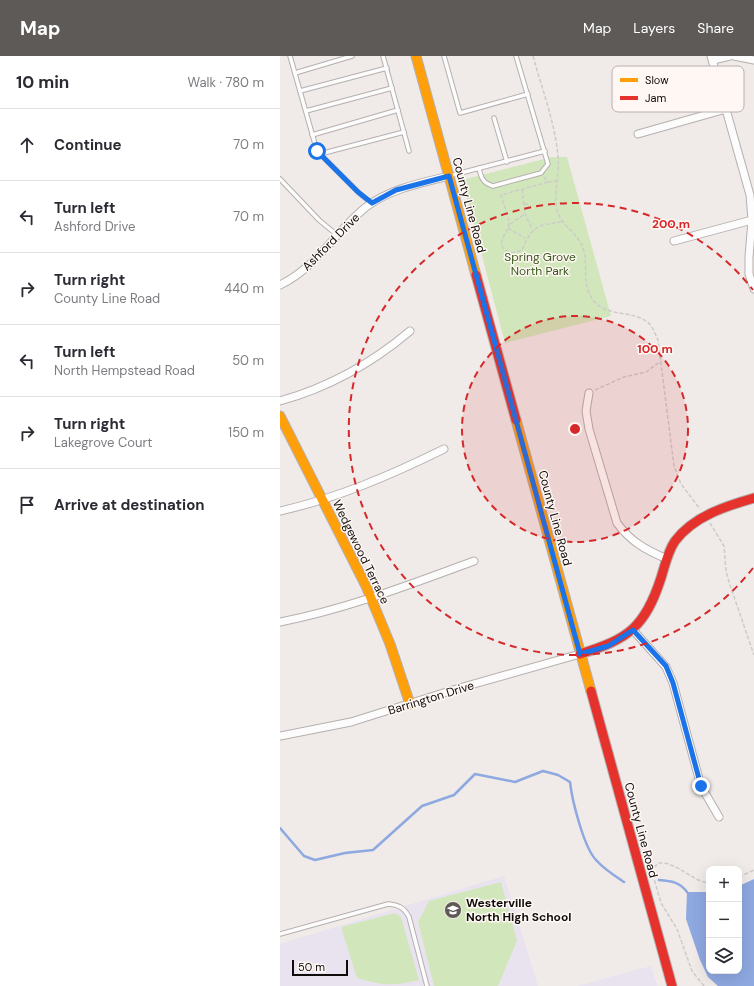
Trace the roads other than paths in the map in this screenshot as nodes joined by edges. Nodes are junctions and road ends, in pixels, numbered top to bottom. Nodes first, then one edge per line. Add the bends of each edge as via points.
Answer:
1 (290, 56) edge
2 (352, 56) edge
3 (383, 56) edge
4 (416, 56) edge
5 (444, 56) edge
6 (516, 56) edge
7 (730, 56) edge
8 (734, 56) edge
9 (712, 58) edge
10 (754, 60) edge
11 (386, 68) junction
12 (295, 73) junction
13 (392, 88) junction
14 (300, 91) junction
15 (528, 94) junction
16 (398, 110) junction
17 (306, 112) junction
18 (715, 112) edge
19 (727, 112) edge
20 (494, 118) dead end
21 (404, 132) junction
22 (638, 134) dead end
23 (312, 135) junction
24 (409, 151) dead end
25 (545, 151) junction
26 (320, 154) junction
27 (507, 162) junction
28 (479, 168) junction
29 (449, 176) junction
30 (280, 178) edge
31 (372, 203) junction
32 (752, 220) junction
33 (338, 236) junction
34 (674, 241) dead end
35 (280, 285) edge
36 (754, 289) edge
37 (410, 331) dead end
38 (589, 392) road end
39 (280, 401) edge
40 (280, 416) edge
41 (444, 449) dead end
42 (754, 498) edge
43 (322, 499) junction
44 (280, 511) edge
45 (667, 559) junction
46 (474, 561) dead end
47 (372, 598) junction
48 (280, 622) edge
49 (633, 630) junction
50 (580, 654) junction
51 (410, 704) junction
52 (280, 736) edge
53 (719, 817) dead end
54 (280, 934) edge
55 (427, 986) edge
56 (672, 986) edge

1 - 12 lane
2 - 12 lane
3 - 11 lane
4 - 29 main road, County Line Road
5 - 15 lane via 460,113
6 - 15 lane
7 - 9 street
8 - 10 street
11 - 13 lane
11 - 14 lane
12 - 14 lane
13 - 16 lane
13 - 17 lane
14 - 17 lane
15 - 25 lane
16 - 21 lane
16 - 23 lane
17 - 23 lane
18 - 22 street
19 - 32 street via 750,195
20 - 27 lane
21 - 24 lane
21 - 26 lane
23 - 26 lane
25 - 27 lane
25 - 28 lane via 548,164 541,173 493,186 481,178
26 - 31 lane
27 - 28 lane
28 - 29 lane
29 - 31 street, Ashford Drive via 396,190
29 - 50 main road, County Line Road
30 - 33 lane via 319,220
31 - 33 street, Ashford Drive
32 - 34 street
32 - 36 street via 749,274
33 - 35 street, Ashford Drive via 304,271
37 - 39 street via 372,361 345,376
38 - 45 street via 586,411 589,430 616,524 637,545
40 - 43 main road, Wedgewood Terrace via 305,470
41 - 43 street via 376,481
42 - 45 main road via 729,505 705,516 686,529 676,541
43 - 44 street
43 - 47 main road, Wedgewood Terrace
45 - 49 main road via 649,610
46 - 47 street
47 - 48 street
47 - 51 main road, Wedgewood Terrace
49 - 50 main road via 608,646
49 - 53 street via 666,666 701,786
50 - 51 street, Barrington Drive
50 - 56 main road, County Line Road
51 - 52 street, Barrington Drive via 337,726
54 - 55 lane via 388,904 397,905 409,916

